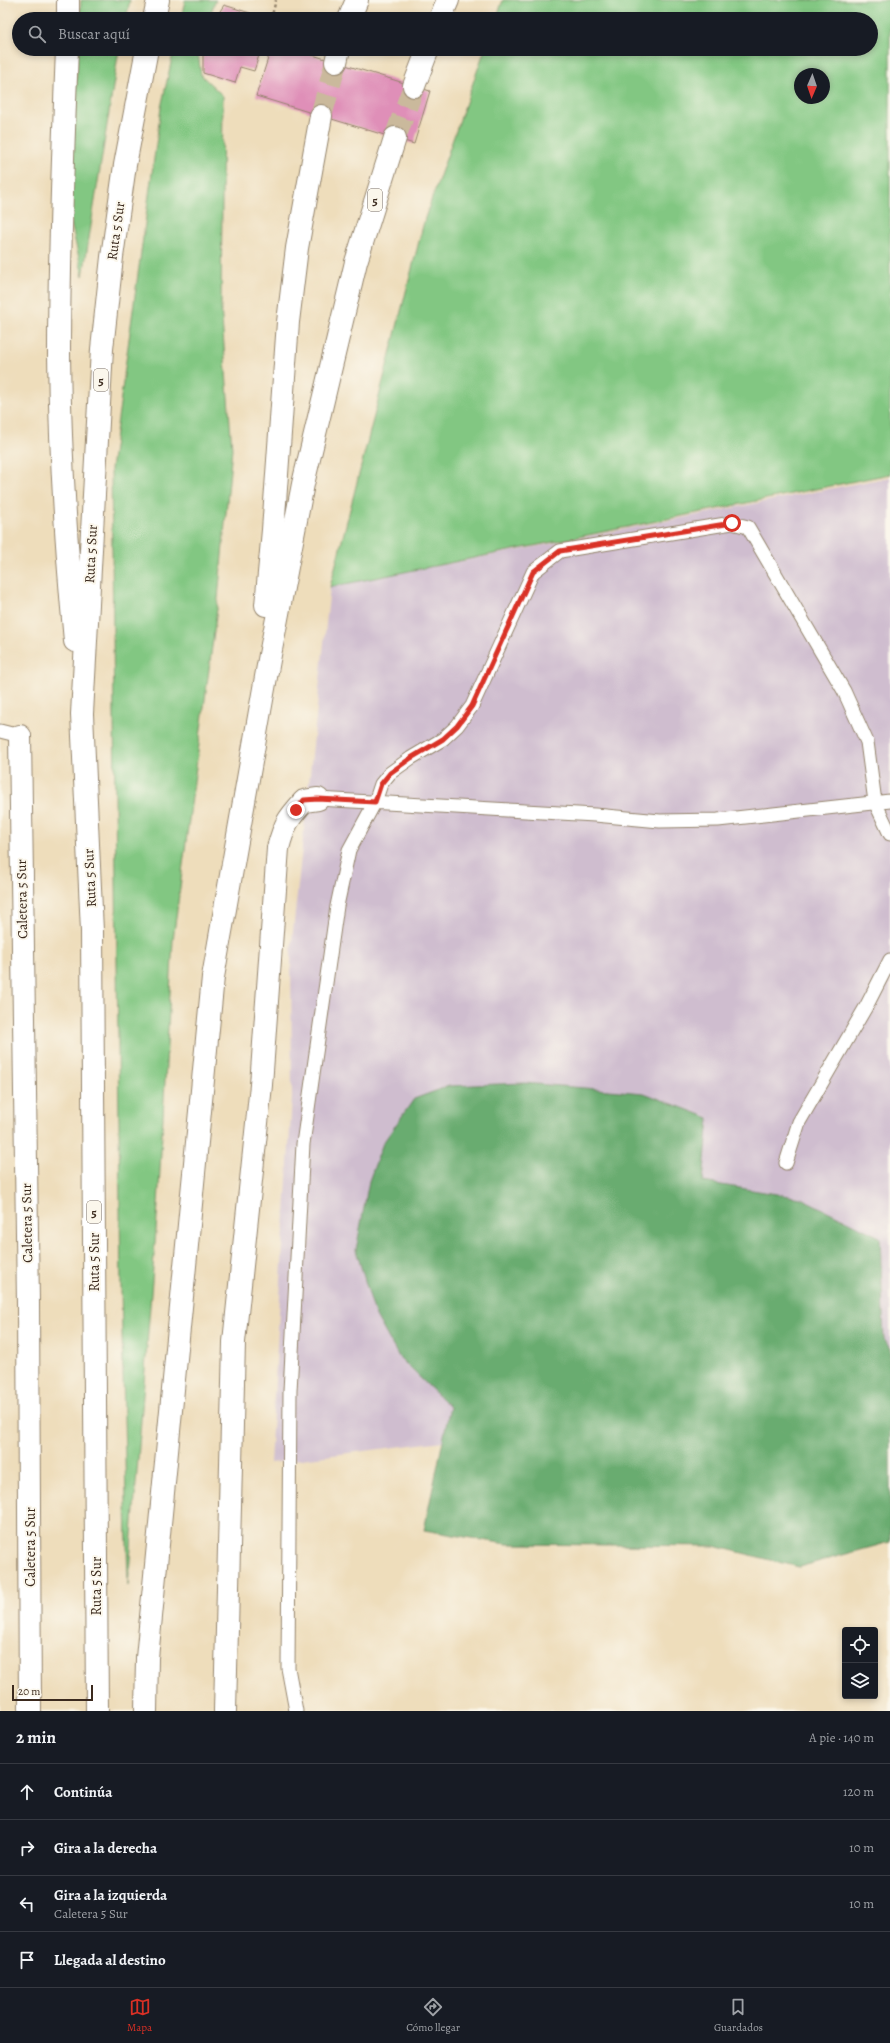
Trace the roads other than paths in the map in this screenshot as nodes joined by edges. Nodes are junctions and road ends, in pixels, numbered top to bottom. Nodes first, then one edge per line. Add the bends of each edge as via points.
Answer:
1 (68, 0) edge
2 (158, 0) edge
3 (357, 0) edge
4 (448, 0) edge
5 (68, 12) edge
6 (155, 12) edge
7 (353, 12) edge
8 (443, 12) edge
9 (67, 56) edge
10 (146, 56) edge
11 (425, 56) edge
12 (414, 86) tunnel mouth
13 (321, 116) tunnel mouth
14 (395, 138) tunnel mouth
15 (82, 714) junction
16 (10, 733) edge
17 (318, 799) joint
18 (890, 801) edge
19 (375, 802) junction
20 (875, 802) junction
21 (890, 834) edge
22 (234, 848) junction
23 (890, 960) edge
24 (786, 1163) dead end
25 (30, 1711) edge
26 (97, 1711) edge
27 (146, 1711) edge
28 (225, 1711) edge
29 (296, 1711) edge

1 - 5 main road
2 - 6 main road
3 - 7 main road
4 - 8 main road
9 - 15 main road via 60,247 60,356 69,566
10 - 15 main road, Ruta 5 Sur / 5 via 125,165 102,349
11 - 12 main road
13 - 22 main road via 297,248 288,322 263,636
14 - 22 main road, 5 via 356,262 303,484
15 - 26 main road, Ruta 5 Sur / 5 via 92,931
16 - 25 main road, Caletera 5 Sur via 28,1304
17 - 19 lane
17 - 28 main road via 304,800 290,816 278,848 261,1085 234,1342
18 - 20 lane
19 - 20 lane via 660,821 718,820
19 - 20 lane via 381,784 390,773 443,739 472,706 533,572 560,551 732,523 748,527 844,691 867,742
19 - 29 lane via 350,850 337,906 303,1144 290,1391 288,1668
20 - 21 lane
22 - 27 main road, 5 via 213,977 149,1642
23 - 24 lane via 799,1122

